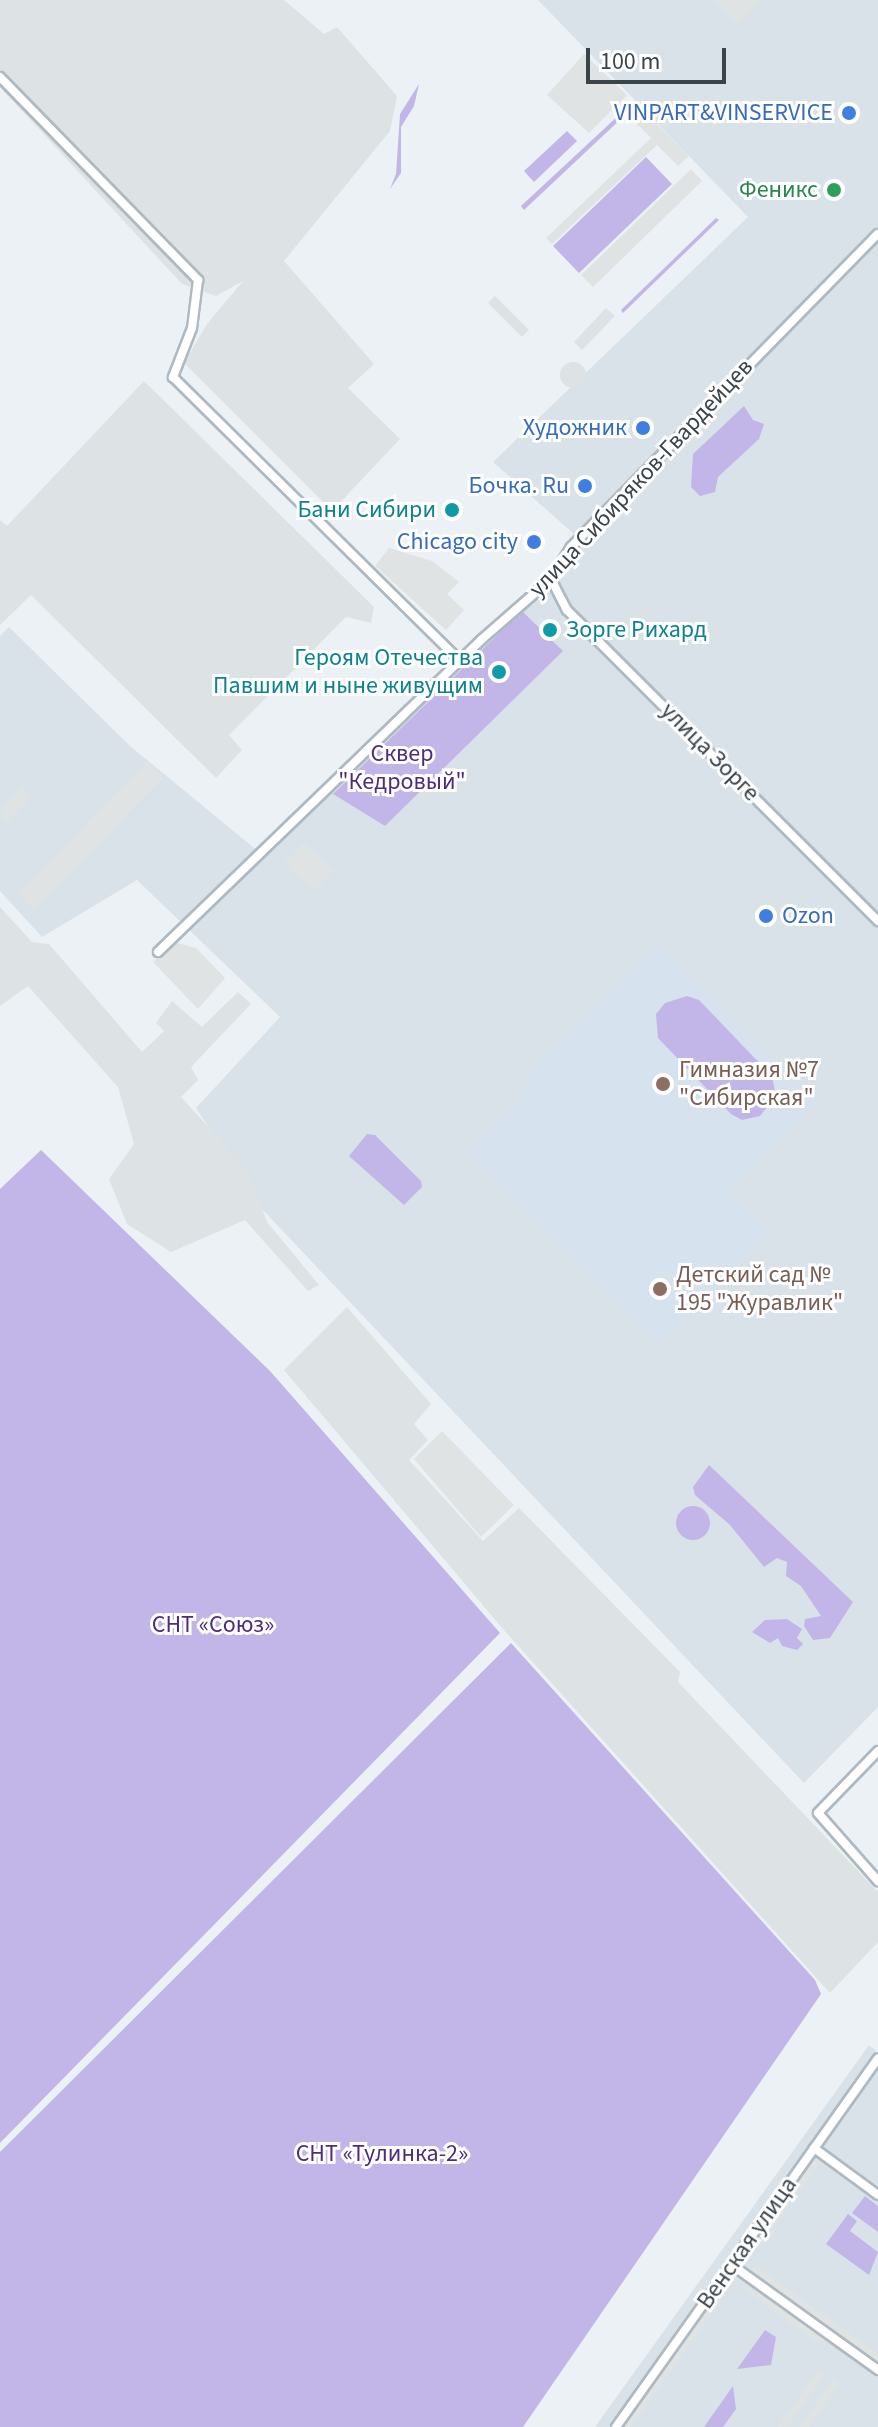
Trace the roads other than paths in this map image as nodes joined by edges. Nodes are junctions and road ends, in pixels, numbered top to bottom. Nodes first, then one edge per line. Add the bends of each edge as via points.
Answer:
1 (0, 77) edge
2 (878, 234) edge
3 (551, 579) junction
4 (460, 661) junction
5 (878, 921) edge
6 (158, 952) dead end
7 (878, 1751) edge
8 (878, 1881) edge
9 (878, 2059) edge
10 (814, 2148) junction
11 (878, 2195) edge
12 (732, 2265) junction
13 (878, 2370) edge
14 (616, 2427) edge

1 - 4 street via 198,280 192,328 173,377
2 - 3 street, улица Сибиряков-Гвардейцев via 571,547
3 - 4 street, улица Сибиряков-Гвардейцев
3 - 5 street, улица Зорге via 567,610
4 - 6 street, улица Сибиряков-Гвардейцев
7 - 8 street via 818,1813
9 - 10 street, Венская улица
10 - 11 street
10 - 12 street, Венская улица
12 - 13 street
12 - 14 street, Венская улица

